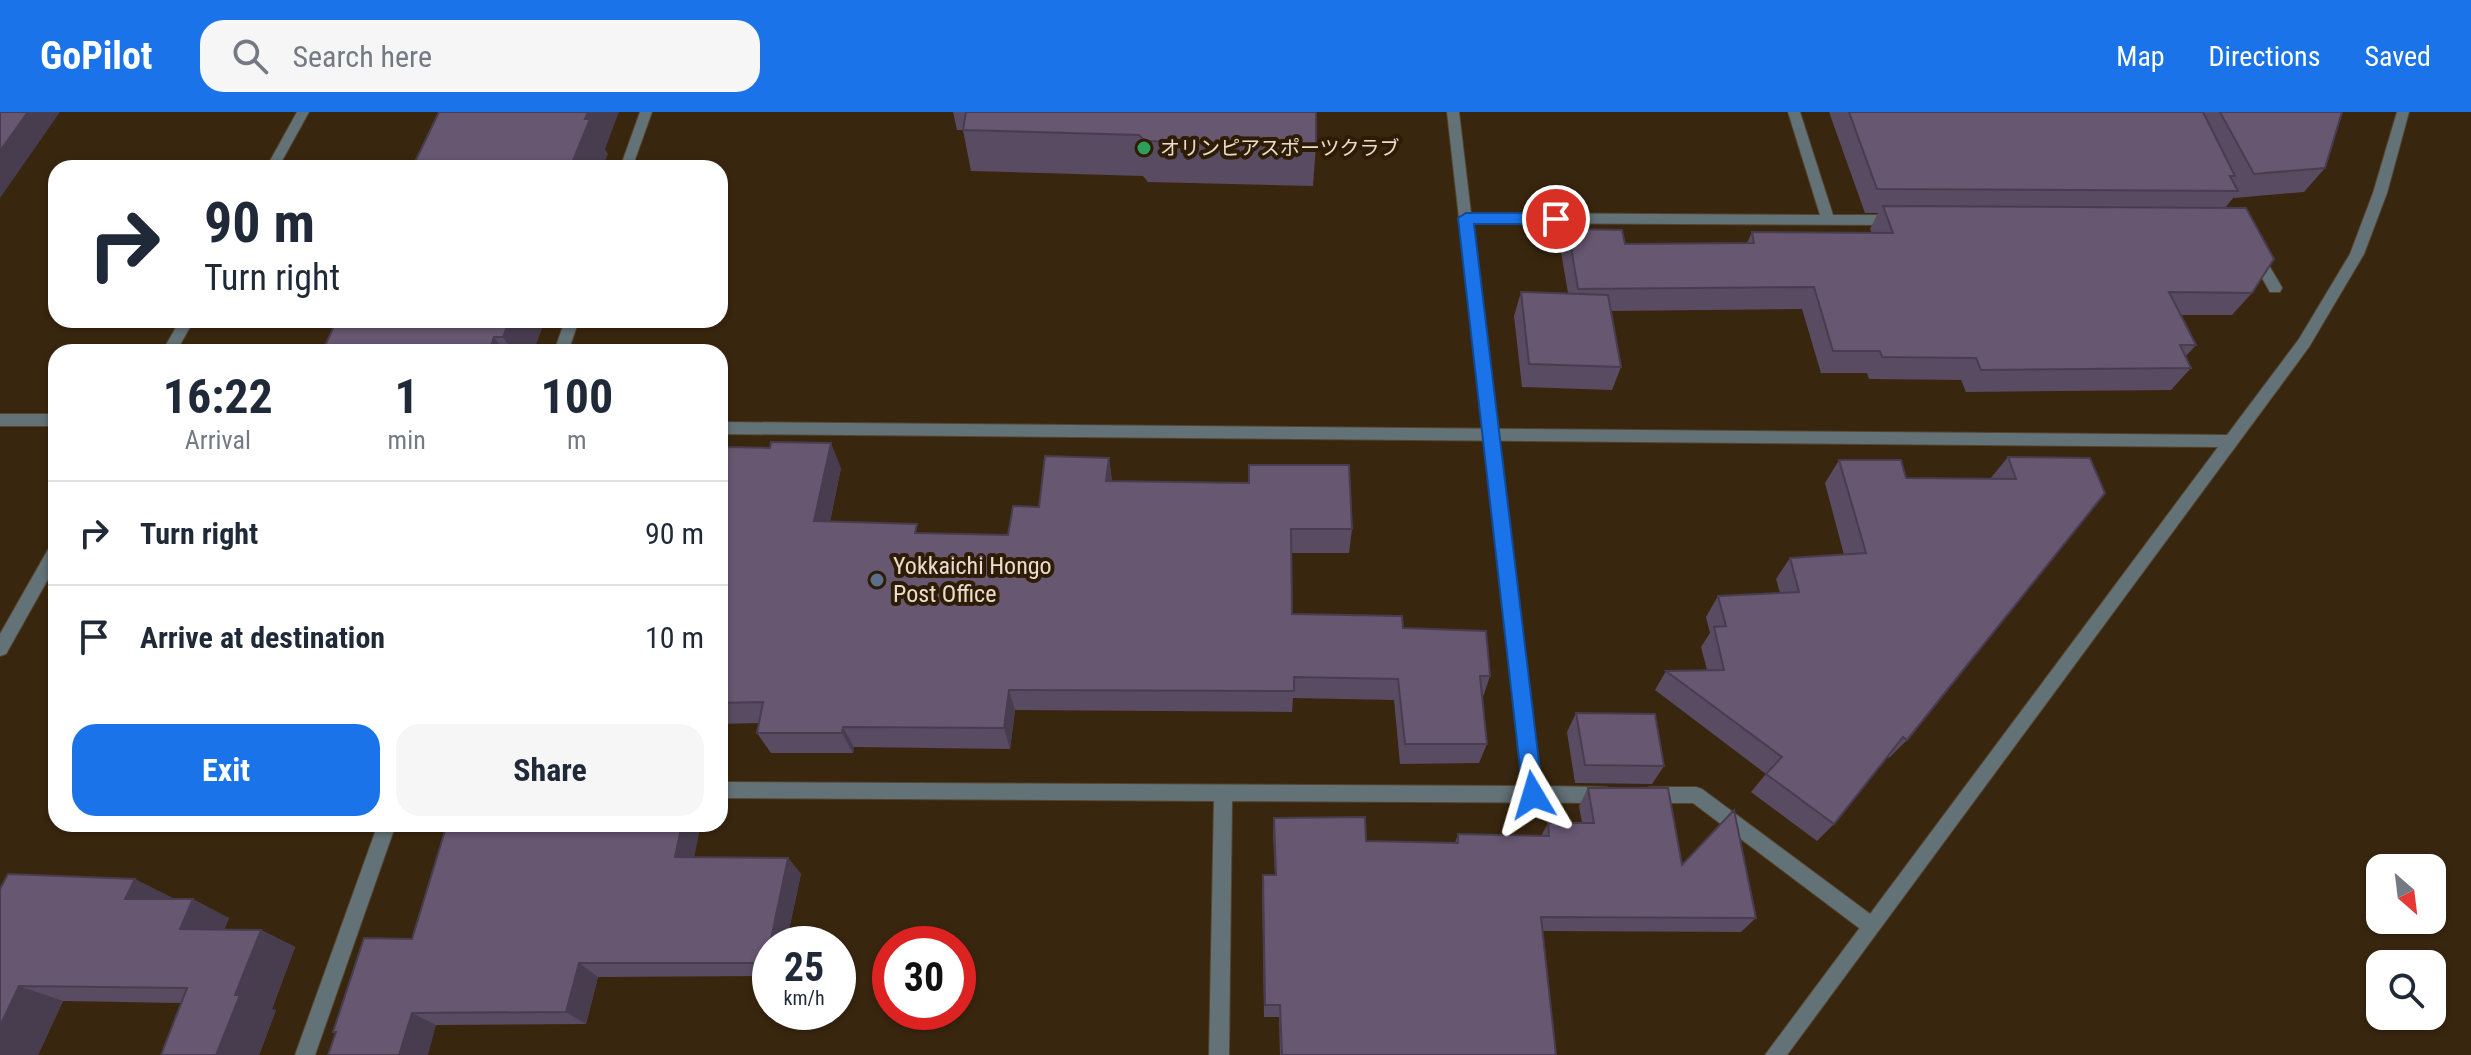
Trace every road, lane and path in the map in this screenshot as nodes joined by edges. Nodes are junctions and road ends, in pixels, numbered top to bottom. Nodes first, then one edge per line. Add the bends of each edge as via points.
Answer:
1 (303, 112) edge
2 (646, 112) edge
3 (1453, 112) edge
4 (1794, 112) edge
5 (2403, 112) edge
6 (276, 160) edge
7 (629, 160) edge
8 (1466, 218) junction
9 (1828, 220) junction
10 (1907, 220) edge
11 (2245, 236) edge
12 (2275, 288) dead end
13 (0, 420) edge
14 (48, 420) edge
15 (728, 428) edge
16 (1489, 433) junction
17 (2230, 441) junction
18 (48, 565) edge
19 (0, 649) edge
20 (728, 790) edge
21 (1223, 793) junction
22 (1533, 795) junction
23 (384, 832) edge
24 (1870, 925) junction
25 (305, 1055) edge
26 (1219, 1055) edge
27 (1775, 1055) edge

1 - 6 street
2 - 7 street
3 - 8 street
4 - 9 street
5 - 17 street via 2357,254 2304,343
8 - 9 street
8 - 16 street
9 - 10 street
11 - 12 street
13 - 14 street
15 - 16 street
16 - 17 street
16 - 22 street
17 - 24 street
18 - 19 street
20 - 21 street
21 - 22 street
21 - 26 street
22 - 24 street via 1696,795
23 - 25 street
24 - 27 street

